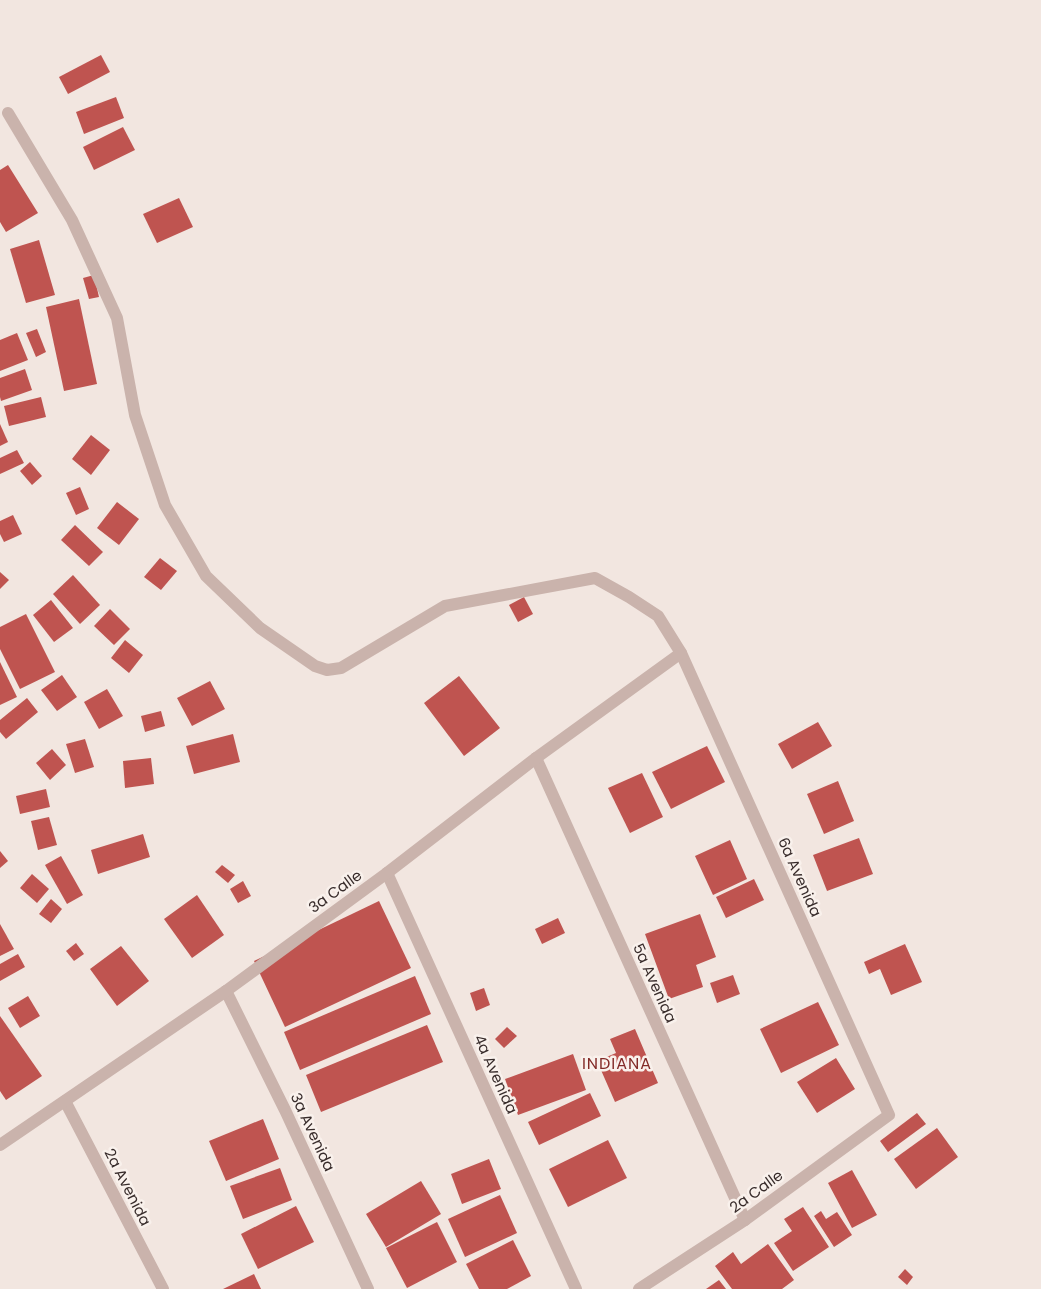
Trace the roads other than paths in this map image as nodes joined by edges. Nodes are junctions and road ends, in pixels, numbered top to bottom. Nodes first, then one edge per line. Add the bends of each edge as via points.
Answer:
1 (8, 113) dead end
2 (681, 653) junction
3 (536, 758) junction
4 (387, 873) junction
5 (226, 991) junction
6 (65, 1101) junction
7 (889, 1115) joint
8 (0, 1145) edge
9 (745, 1220) junction
10 (163, 1289) edge
11 (368, 1289) edge
12 (576, 1289) edge
13 (639, 1289) edge

1 - 2 street, 6a Avenida via 72,220 117,318 135,416 165,506 206,576 260,628 315,666 327,670 341,668 445,606 595,578 658,616
2 - 3 street, 3a Calle
2 - 7 street, 6a Avenida
3 - 4 street, 3a Calle
3 - 9 street, 5a Avenida
4 - 5 street, 3a Calle
4 - 12 street, 4a Avenida
5 - 6 street, 3a Calle
5 - 11 street, 3a Avenida
6 - 8 street, 3a Calle
6 - 10 street, 2a Avenida
7 - 9 street, 2a Calle
9 - 13 street, 2a Calle

